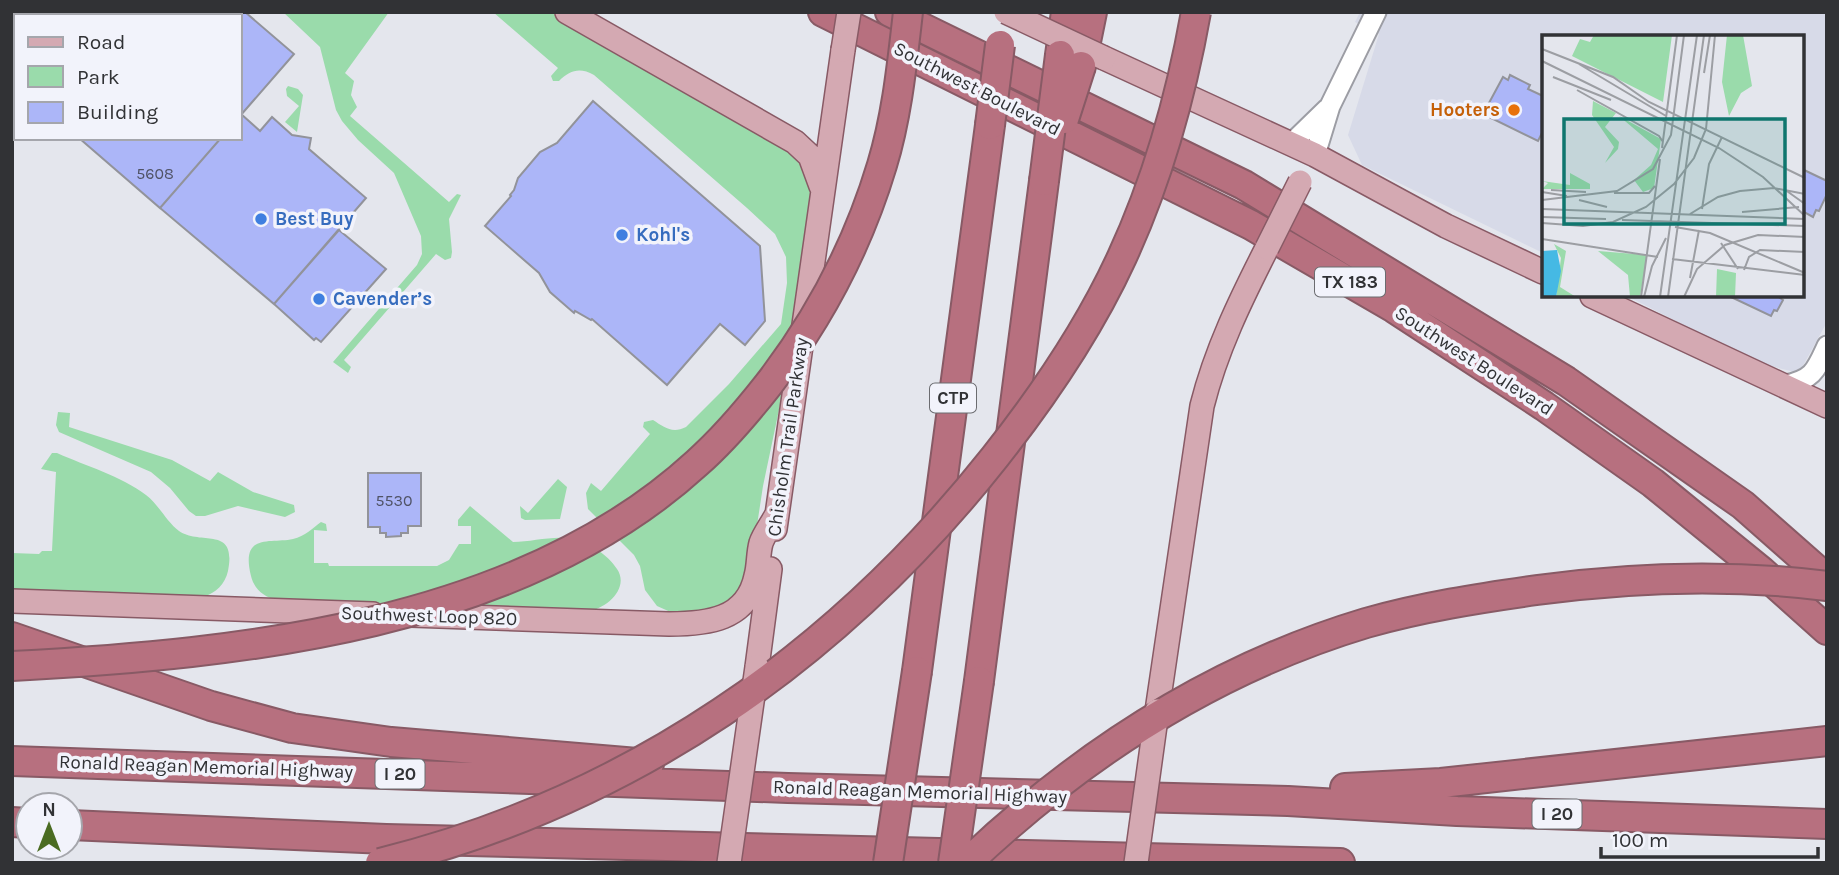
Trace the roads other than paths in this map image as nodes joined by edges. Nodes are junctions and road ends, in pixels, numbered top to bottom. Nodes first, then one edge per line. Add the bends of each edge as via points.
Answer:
1 (567, 12) edge
2 (823, 12) edge
3 (849, 12) edge
4 (890, 12) edge
5 (903, 12) edge
6 (908, 12) edge
7 (1006, 12) edge
8 (1066, 12) edge
9 (1092, 12) edge
10 (1196, 12) edge
11 (1376, 12) edge
12 (945, 37) junction
13 (1082, 60) junction
14 (1330, 106) junction
15 (1292, 144) junction
16 (1315, 155) junction
17 (822, 193) junction
18 (1542, 272) edge
19 (1596, 298) edge
20 (1827, 346) edge
21 (1785, 385) junction
22 (1827, 405) edge
23 (777, 514) junction
24 (1827, 579) edge
25 (1827, 586) edge
26 (12, 601) edge
27 (1827, 630) edge
28 (12, 637) edge
29 (12, 666) edge
30 (1827, 741) edge
31 (12, 761) edge
32 (788, 788) junction
33 (1288, 801) junction
34 (1827, 824) edge
35 (84, 826) edge
36 (383, 851) edge
37 (594, 863) edge
38 (729, 863) edge
39 (888, 863) edge
40 (953, 863) edge
41 (967, 863) edge
42 (1136, 863) edge
43 (1340, 863) edge

1 - 17 main road via 795,142 810,156
2 - 27 highway, Southwest Boulevard / TX 183 via 1251,225 1394,308 1653,483
3 - 17 main road, Chisholm Trail Parkway, bridge
4 - 12 highway, Southwest Boulevard / TX 183
5 - 12 highway
6 - 29 highway, bridge via 882,166 860,228 829,293 796,347 740,419 698,463 648,503 531,569 411,611 305,635 202,651
7 - 13 main road, bridge
7 - 39 highway, CTP, bridge
8 - 13 highway
9 - 13 highway
10 - 36 highway, bridge via 1158,167 1107,289 1024,420 919,547 814,645 742,698 651,755 505,824 456,841
11 - 14 street
12 - 24 highway, Southwest Boulevard / TX 183 via 1244,185 1542,366 1742,505
13 - 15 main road
13 - 40 highway, bridge via 1044,181
14 - 15 street
14 - 16 street
15 - 16 main road
16 - 18 main road
16 - 42 main road, bridge via 1208,380
17 - 23 main road, Chisholm Trail Parkway
19 - 21 main road
20 - 21 street via 1808,378
21 - 22 main road
23 - 26 main road, Southwest Loop 820 via 761,543 750,595 725,618 693,624
23 - 38 main road, Chisholm Trail Parkway, bridge
25 - 41 highway, bridge via 1721,579 1596,583 1466,601 1326,636 1231,676 1143,723 1059,782
28 - 32 highway via 211,706 303,730 391,742 753,773
30 - 33 highway via 1441,783 1320,788
31 - 32 highway, Ronald Reagan Memorial Highway / I 20
32 - 33 highway, Ronald Reagan Memorial Highway / I 20
33 - 34 highway, Ronald Reagan Memorial Highway / I 20
35 - 36 highway
36 - 37 highway
36 - 43 highway

